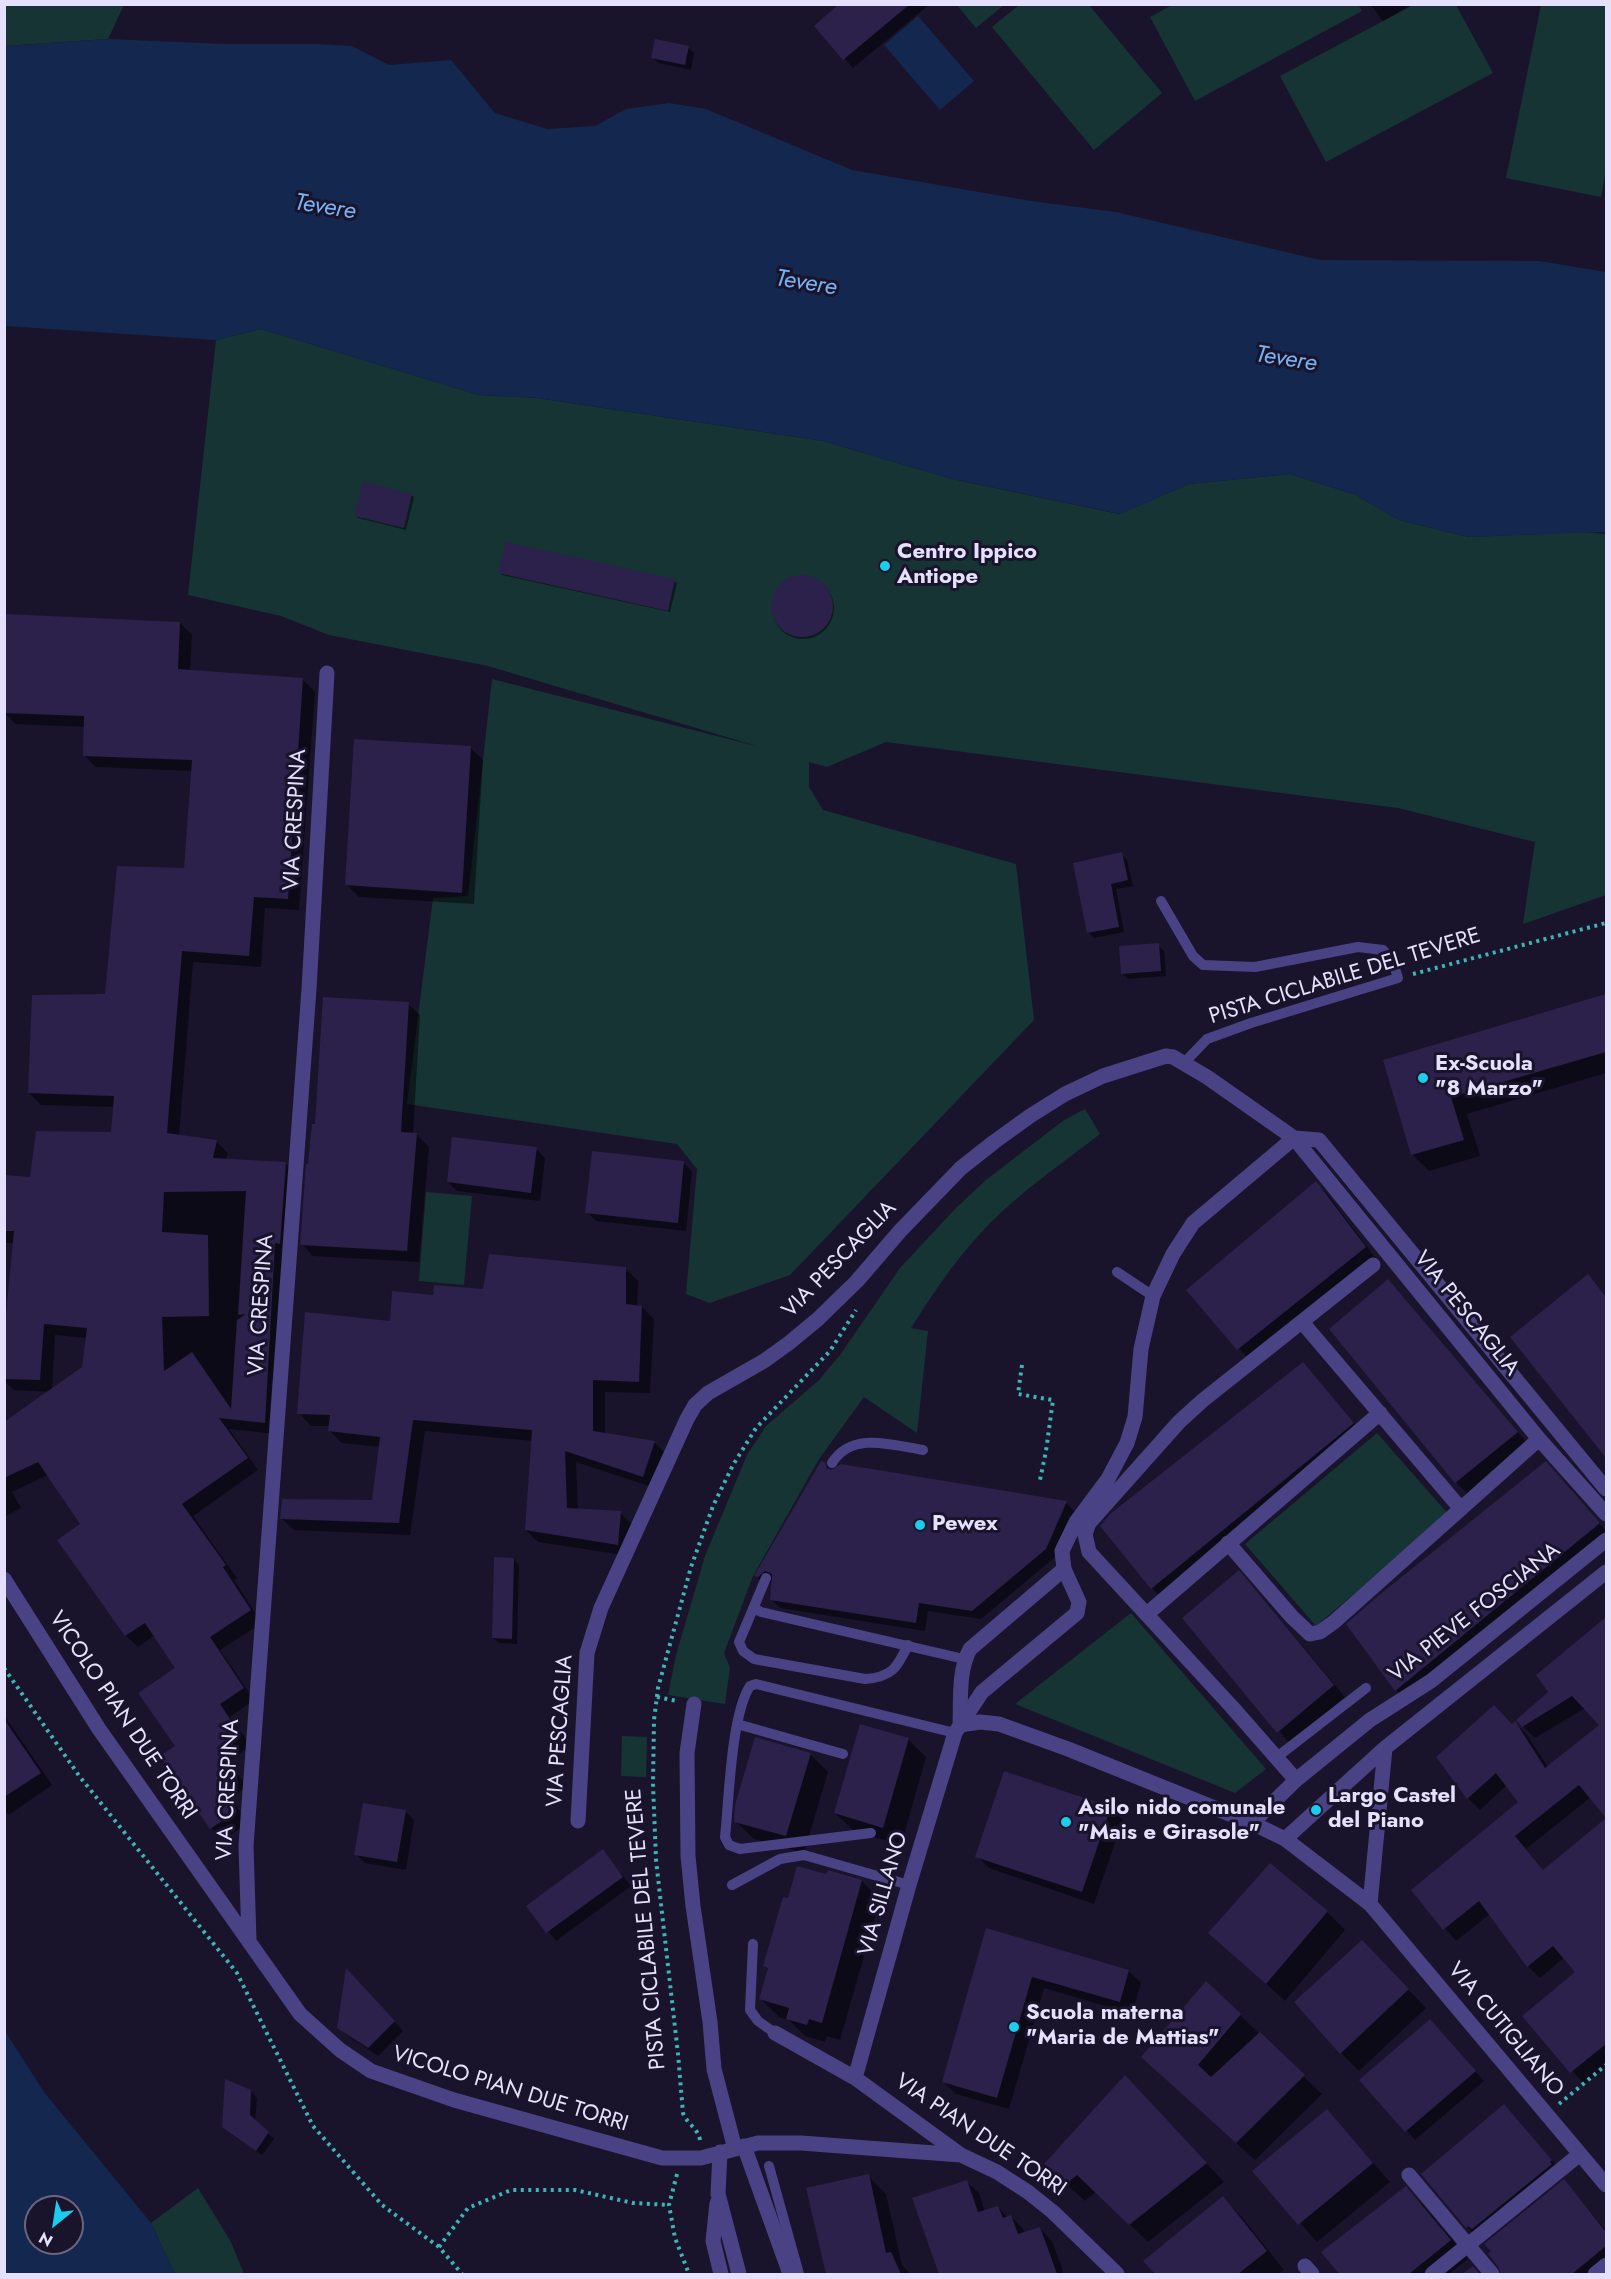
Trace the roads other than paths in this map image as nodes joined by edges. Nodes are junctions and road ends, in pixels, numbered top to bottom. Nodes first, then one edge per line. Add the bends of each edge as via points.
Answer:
1 (327, 673) dead end
2 (1161, 901) dead end
3 (1184, 1063) junction
4 (1294, 1138) junction
5 (1372, 1264) dead end
6 (1117, 1272) dead end
7 (1153, 1296) junction
8 (1302, 1322) junction
9 (1380, 1413) junction
10 (1539, 1439) junction
11 (923, 1450) dead end
12 (832, 1463) dead end
13 (1606, 1489) edge
14 (1461, 1509) junction
15 (1606, 1514) edge
16 (1606, 1540) edge
17 (1228, 1543) junction
18 (1064, 1569) junction
19 (1606, 1572) edge
20 (766, 1578) dead end
21 (4, 1579) edge
22 (754, 1608) junction
23 (1147, 1614) junction
24 (908, 1644) junction
25 (964, 1659) junction
26 (1366, 1688) dead end
27 (694, 1704) dead end
28 (737, 1724) junction
29 (958, 1729) junction
30 (1384, 1748) junction
31 (843, 1754) dead end
32 (1277, 1757) junction
33 (1296, 1780) junction
34 (578, 1821) dead end
35 (1252, 1822) junction
36 (871, 1833) dead end
37 (1285, 1839) junction
38 (732, 1884) dead end
39 (909, 1885) junction
40 (1370, 1904) junction
41 (249, 1940) junction
42 (753, 1944) dead end
43 (775, 2033) joint
44 (855, 2078) junction
45 (733, 2149) junction
46 (1580, 2154) junction
47 (962, 2155) junction
48 (769, 2166) dead end
49 (1409, 2175) dead end
50 (1606, 2185) edge
51 (718, 2194) junction
52 (1467, 2246) junction
53 (1606, 2265) edge
54 (721, 2274) edge
55 (740, 2274) edge
56 (790, 2274) edge
57 (799, 2274) edge
58 (1117, 2274) edge
59 (1432, 2274) edge
60 (1492, 2274) edge
61 (1595, 2274) edge

1 - 41 street, VIA CRESPINA via 309,989 246,1846
2 - 3 lane, PISTA CICLABILE DEL TEVERE via 1193,956 1203,965 1255,967 1358,947 1383,950 1393,962 1398,978 1207,1039
3 - 4 street, VIA PESCAGLIA
3 - 34 street, VIA PESCAGLIA via 1166,1056 1103,1076 1030,1116 961,1168 857,1281 789,1343 708,1393 695,1406 601,1608 587,1653
4 - 7 street via 1193,1223
4 - 10 street, VIA PESCAGLIA
4 - 13 street, VIA PESCAGLIA via 1319,1140
5 - 8 street
6 - 7 lane
7 - 18 street via 1141,1349 1136,1417 1108,1479 1076,1521 1062,1551
8 - 9 street
8 - 23 street via 1179,1422 1089,1523 1085,1534 1089,1552
9 - 14 street
9 - 17 street
10 - 14 street
10 - 15 street, VIA PESCAGLIA
11 - 12 lane via 874,1442 847,1446
14 - 17 street via 1334,1622 1310,1634
16 - 33 street, VIA PIEVE FOSCIANA via 1431,1681 1370,1720
17 - 23 street
18 - 25 street via 970,1649
18 - 29 street, VIA SILLANO via 1079,1602 1077,1613 982,1692
19 - 30 street
20 - 22 lane
21 - 41 street, VICOLO PIAN DUE TORRI via 99,1729
22 - 24 lane
22 - 24 lane via 739,1642 754,1659 865,1679 883,1678 900,1662
23 - 32 street
24 - 25 lane
25 - 29 street, VIA SILLANO
26 - 32 lane
27 - 45 street via 687,1753 687,1856 714,2069
28 - 29 lane via 746,1691 756,1684
28 - 31 lane
28 - 36 lane via 725,1837 729,1845 740,1849
29 - 35 street via 980,1722 999,1724
29 - 39 street, VIA SILLANO
30 - 37 street
30 - 40 street
32 - 33 street
33 - 35 street
35 - 37 street
37 - 40 street
38 - 39 lane via 780,1859 804,1856
39 - 44 street, VIA SILLANO
40 - 46 street, VIA CUTIGLIANO
41 - 45 street, VICOLO PIAN DUE TORRI via 300,2014 340,2050 371,2071 454,2100 662,2158 700,2158
42 - 43 lane via 750,2010
43 - 44 street, VIA PIAN DUE TORRI
44 - 47 street, VIA PIAN DUE TORRI
45 - 47 street, VICOLO PIAN DUE TORRI via 758,2143 801,2143
45 - 51 street
45 - 56 street
46 - 50 street, VIA CUTIGLIANO
46 - 52 street
47 - 58 street, VIA PIAN DUE TORRI via 1041,2201
48 - 57 lane
49 - 52 street
51 - 54 street via 712,2232
51 - 55 street
52 - 59 street
52 - 60 street
53 - 61 street

